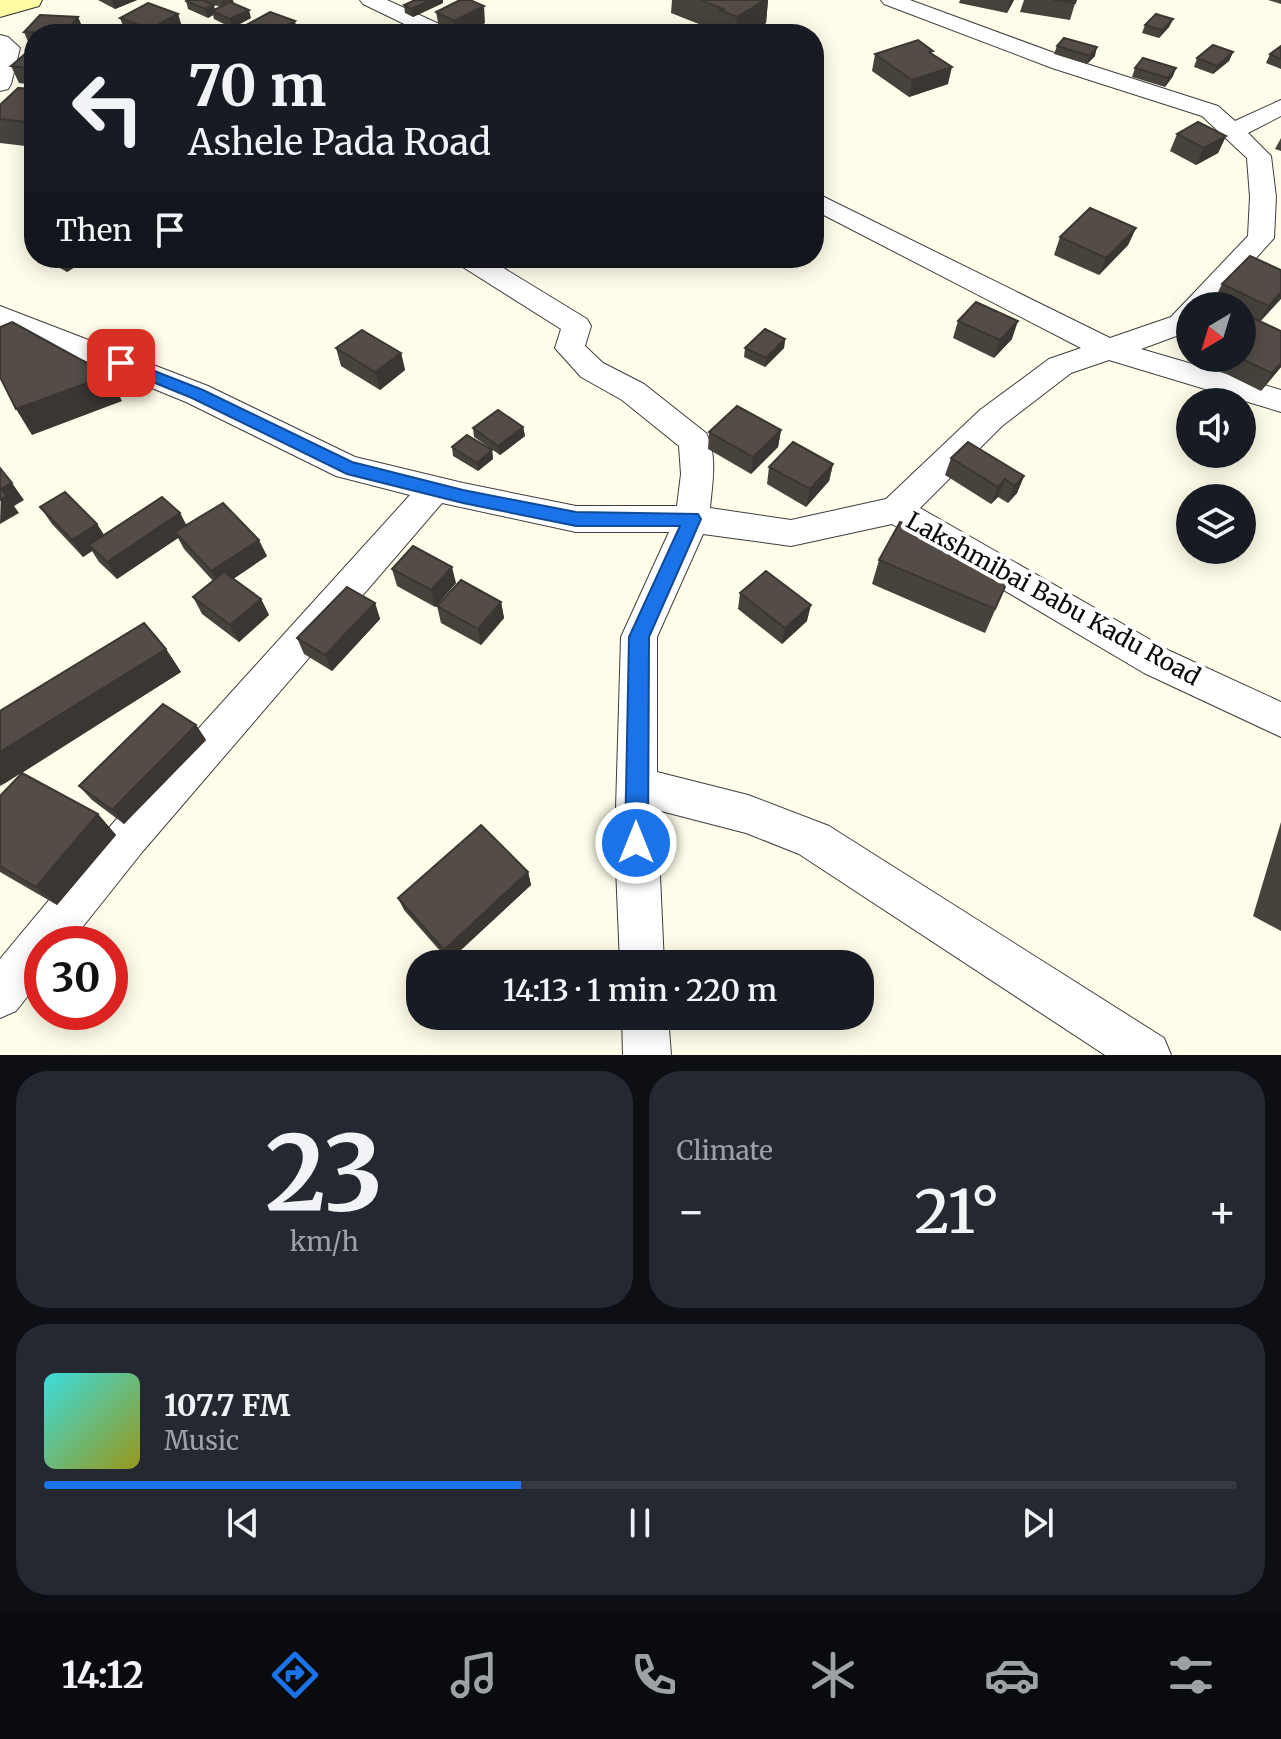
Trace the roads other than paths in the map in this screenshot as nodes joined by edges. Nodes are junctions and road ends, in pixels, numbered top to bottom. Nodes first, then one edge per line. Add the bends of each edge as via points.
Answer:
1 (29, 0) edge
2 (370, 0) edge
3 (891, 0) edge
4 (0, 9) edge
5 (418, 21) junction
6 (412, 24) edge
7 (424, 24) edge
8 (0, 42) edge
9 (0, 84) edge
10 (1281, 107) edge
11 (1232, 132) junction
12 (824, 205) edge
13 (1271, 228) edge
14 (484, 268) edge
15 (1210, 292) edge
16 (0, 315) edge
17 (1176, 326) edge
18 (1108, 349) junction
19 (1281, 401) edge
20 (435, 489) junction
21 (896, 510) junction
22 (692, 519) junction
23 (1281, 720) edge
24 (637, 787) junction
25 (642, 950) edge
26 (0, 995) edge
27 (646, 1030) edge
28 (647, 1055) edge
29 (1147, 1055) edge

1 - 4 street
2 - 5 street
3 - 11 street via 1210,111
5 - 6 street
5 - 7 street
8 - 9 street via 9,48
10 - 11 street
11 - 13 street via 1259,156
12 - 18 street
13 - 15 street
14 - 22 street via 577,326 570,348 592,370 633,392 695,441
16 - 20 street via 197,394 347,467
17 - 18 street, Lakshmibai Babu Kadu Road
18 - 19 street
18 - 21 street, Lakshmibai Babu Kadu Road via 1060,366 991,418
20 - 22 street via 576,519
20 - 26 street via 128,837
21 - 22 street via 791,533
21 - 23 street, Lakshmibai Babu Kadu Road via 1157,662
22 - 24 street via 639,637
24 - 25 street
24 - 29 street via 748,814 814,840
27 - 28 street

